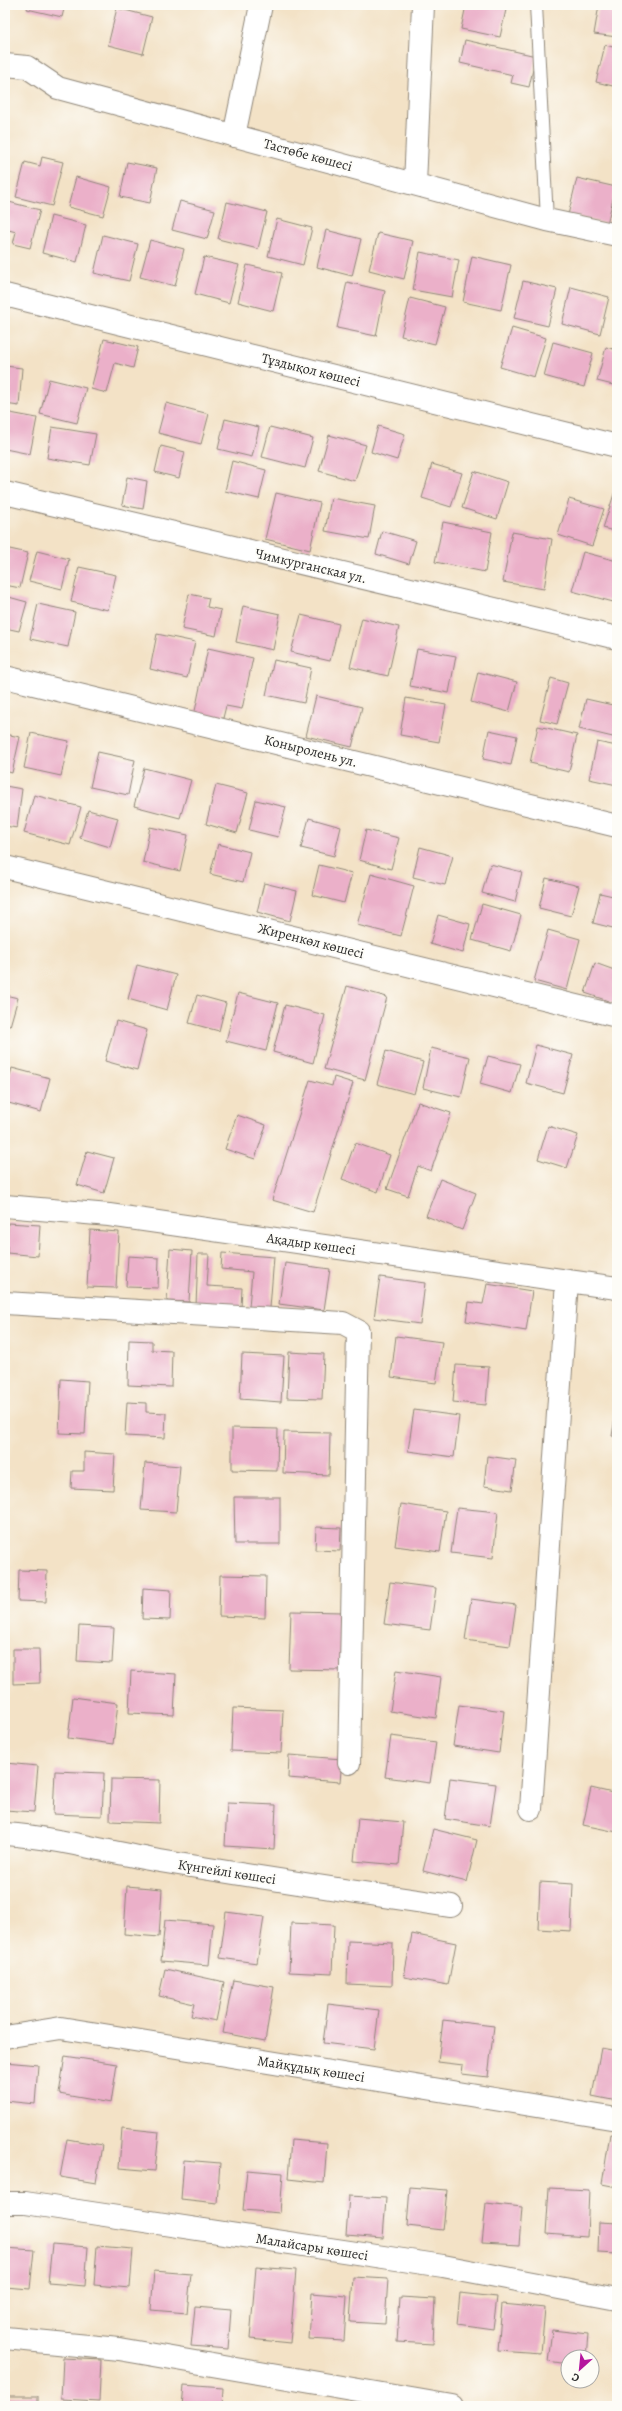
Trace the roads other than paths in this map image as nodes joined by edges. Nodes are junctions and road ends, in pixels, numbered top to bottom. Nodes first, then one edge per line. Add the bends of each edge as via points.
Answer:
1 (261, 5) edge
2 (423, 5) edge
3 (536, 5) edge
4 (5, 65) edge
5 (234, 136) junction
6 (415, 184) junction
7 (547, 220) junction
8 (617, 236) edge
9 (5, 295) edge
10 (617, 446) edge
11 (5, 493) edge
12 (617, 638) edge
13 (5, 677) edge
14 (617, 826) edge
15 (5, 867) edge
16 (617, 1016) edge
17 (5, 1206) edge
18 (567, 1281) junction
19 (617, 1288) edge
20 (5, 1303) edge
21 (349, 1763) dead end
22 (531, 1809) dead end
23 (5, 1834) edge
24 (451, 1906) dead end
25 (5, 2037) edge
26 (617, 2119) edge
27 (5, 2203) edge
28 (617, 2299) edge
29 (5, 2338) edge
30 (452, 2406) edge

1 - 5 street
2 - 6 street
3 - 7 lane
4 - 5 street, Тастөбе көшесі via 27,67 58,88
5 - 6 street, Тастөбе көшесі
6 - 7 street, Тастөбе көшесі
7 - 8 street, Тастөбе көшесі
9 - 10 street, Тұздықол көшесі
11 - 12 street, Чимкурганская ул.
13 - 14 street, Коныролень ул.
15 - 16 street, Жиренкөл көшесі
17 - 18 street, Ақадыр көшесі via 109,1215
18 - 19 street, Ақадыр көшесі
18 - 22 street
20 - 21 street via 343,1323 358,1331
23 - 24 street, Күнгейлі көшесі via 40,1837 254,1876
25 - 26 street, Майқұдық көшесі via 62,2028
27 - 28 street, Малайсары көшесі via 25,2203 443,2266
29 - 30 street via 119,2349

